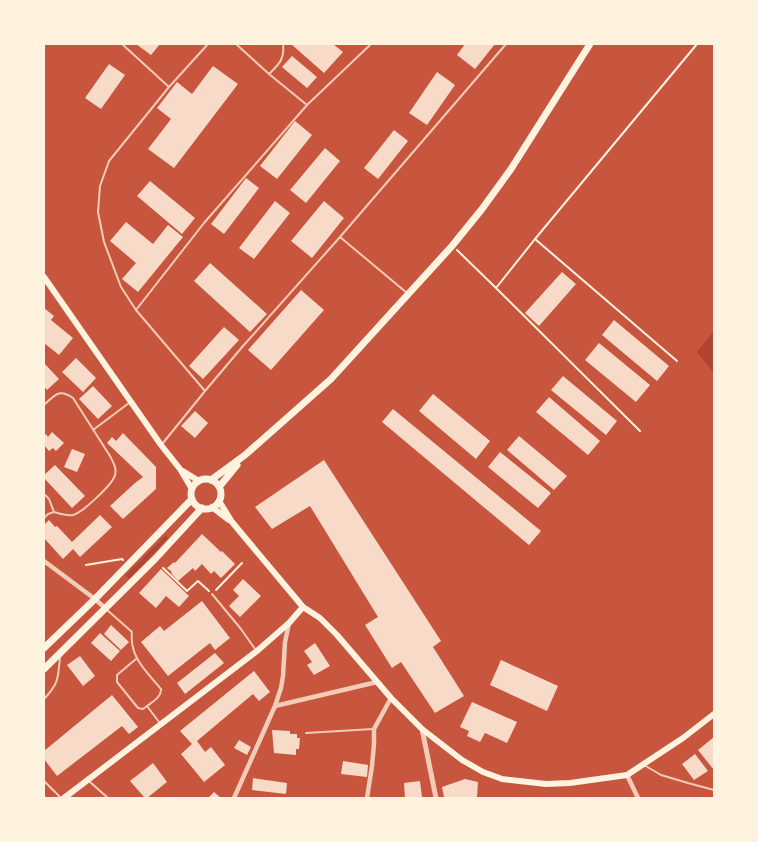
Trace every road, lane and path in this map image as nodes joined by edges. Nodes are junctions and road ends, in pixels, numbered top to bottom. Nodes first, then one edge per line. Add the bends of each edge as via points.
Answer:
1 (122, 44) edge
2 (208, 44) edge
3 (236, 44) edge
4 (283, 44) edge
5 (369, 44) edge
6 (506, 44) edge
7 (590, 44) edge
8 (697, 44) edge
9 (269, 74) junction
10 (168, 87) junction
11 (307, 105) junction
12 (340, 237) junction
13 (535, 239) junction
14 (452, 246) junction
15 (44, 277) edge
16 (496, 288) junction
17 (408, 294) junction
18 (136, 310) junction
19 (677, 361) dead end
20 (205, 391) junction
21 (131, 401) junction
22 (44, 405) edge
23 (93, 430) junction
24 (640, 431) dead end
25 (161, 444) junction
26 (246, 456) junction
27 (180, 469) junction
28 (211, 480) junction
29 (198, 481) junction
30 (218, 487) junction
31 (192, 489) junction
32 (44, 494) edge
33 (192, 499) junction
34 (219, 501) junction
35 (212, 507) junction
36 (202, 508) junction
37 (54, 512) junction
38 (44, 518) edge
39 (232, 522) junction
40 (44, 561) edge
41 (242, 563) dead end
42 (86, 564) dead end
43 (130, 564) junction
44 (164, 568) dead end
45 (212, 594) junction
46 (95, 599) junction
47 (303, 607) junction
48 (105, 608) junction
49 (289, 623) junction
50 (44, 648) edge
51 (257, 651) junction
52 (60, 652) junction
53 (136, 658) junction
54 (44, 669) edge
55 (377, 682) junction
56 (391, 698) junction
57 (44, 700) edge
58 (147, 706) junction
59 (275, 706) junction
60 (714, 714) edge
61 (161, 724) junction
62 (374, 729) junction
63 (422, 729) junction
64 (306, 733) dead end
65 (643, 765) junction
66 (627, 775) junction
67 (44, 780) edge
68 (88, 780) junction
69 (714, 790) edge
70 (62, 798) edge
71 (108, 798) edge
72 (234, 798) edge
73 (367, 798) edge
74 (436, 798) edge
75 (638, 798) edge

1 - 10 lane
2 - 10 lane
3 - 9 lane
4 - 9 lane via 281,61
5 - 11 lane
6 - 12 lane
7 - 14 main road via 512,169
8 - 13 path
9 - 11 lane
10 - 18 lane via 109,161 100,186 98,212 104,242 121,287
11 - 18 lane via 204,223
12 - 17 lane
12 - 20 lane
13 - 16 path
13 - 19 path
14 - 16 path
14 - 17 main road
15 - 21 main road
16 - 24 path
17 - 26 main road via 331,379
18 - 20 lane
20 - 25 lane
21 - 23 lane
21 - 25 main road
22 - 23 lane via 55,394 66,394 73,398
23 - 37 lane via 115,466 116,474 112,482 76,515
25 - 27 main road
26 - 28 main road
26 - 30 main road
27 - 29 main road
27 - 31 main road
28 - 29 main road
28 - 30 main road
29 - 31 main road
30 - 34 main road
31 - 33 main road
32 - 37 lane
33 - 36 main road
33 - 43 main road
34 - 35 main road
34 - 39 main road
35 - 36 main road
35 - 39 main road
36 - 48 main road
37 - 38 lane
39 - 47 main road
40 - 46 street
41 - 45 path
42 - 43 path via 122,559
43 - 46 main road
44 - 45 path via 187,591 198,581
45 - 51 lane
46 - 48 street
46 - 50 main road
47 - 49 main road
47 - 55 main road via 337,635
48 - 52 main road
48 - 53 lane via 132,632
49 - 51 main road
49 - 59 street via 283,676
51 - 61 main road
52 - 54 main road
52 - 57 lane via 55,686
53 - 58 lane via 162,692
53 - 58 lane via 116,678 138,708
55 - 56 main road
55 - 59 street
56 - 62 street
56 - 63 main road
58 - 61 lane
59 - 72 street
60 - 65 main road
61 - 68 main road
62 - 64 lane
62 - 73 street
63 - 66 main road via 462,760 502,779 546,784
63 - 74 street
65 - 66 main road
65 - 69 lane via 661,775
66 - 75 street
67 - 70 lane
68 - 70 main road
68 - 71 lane

